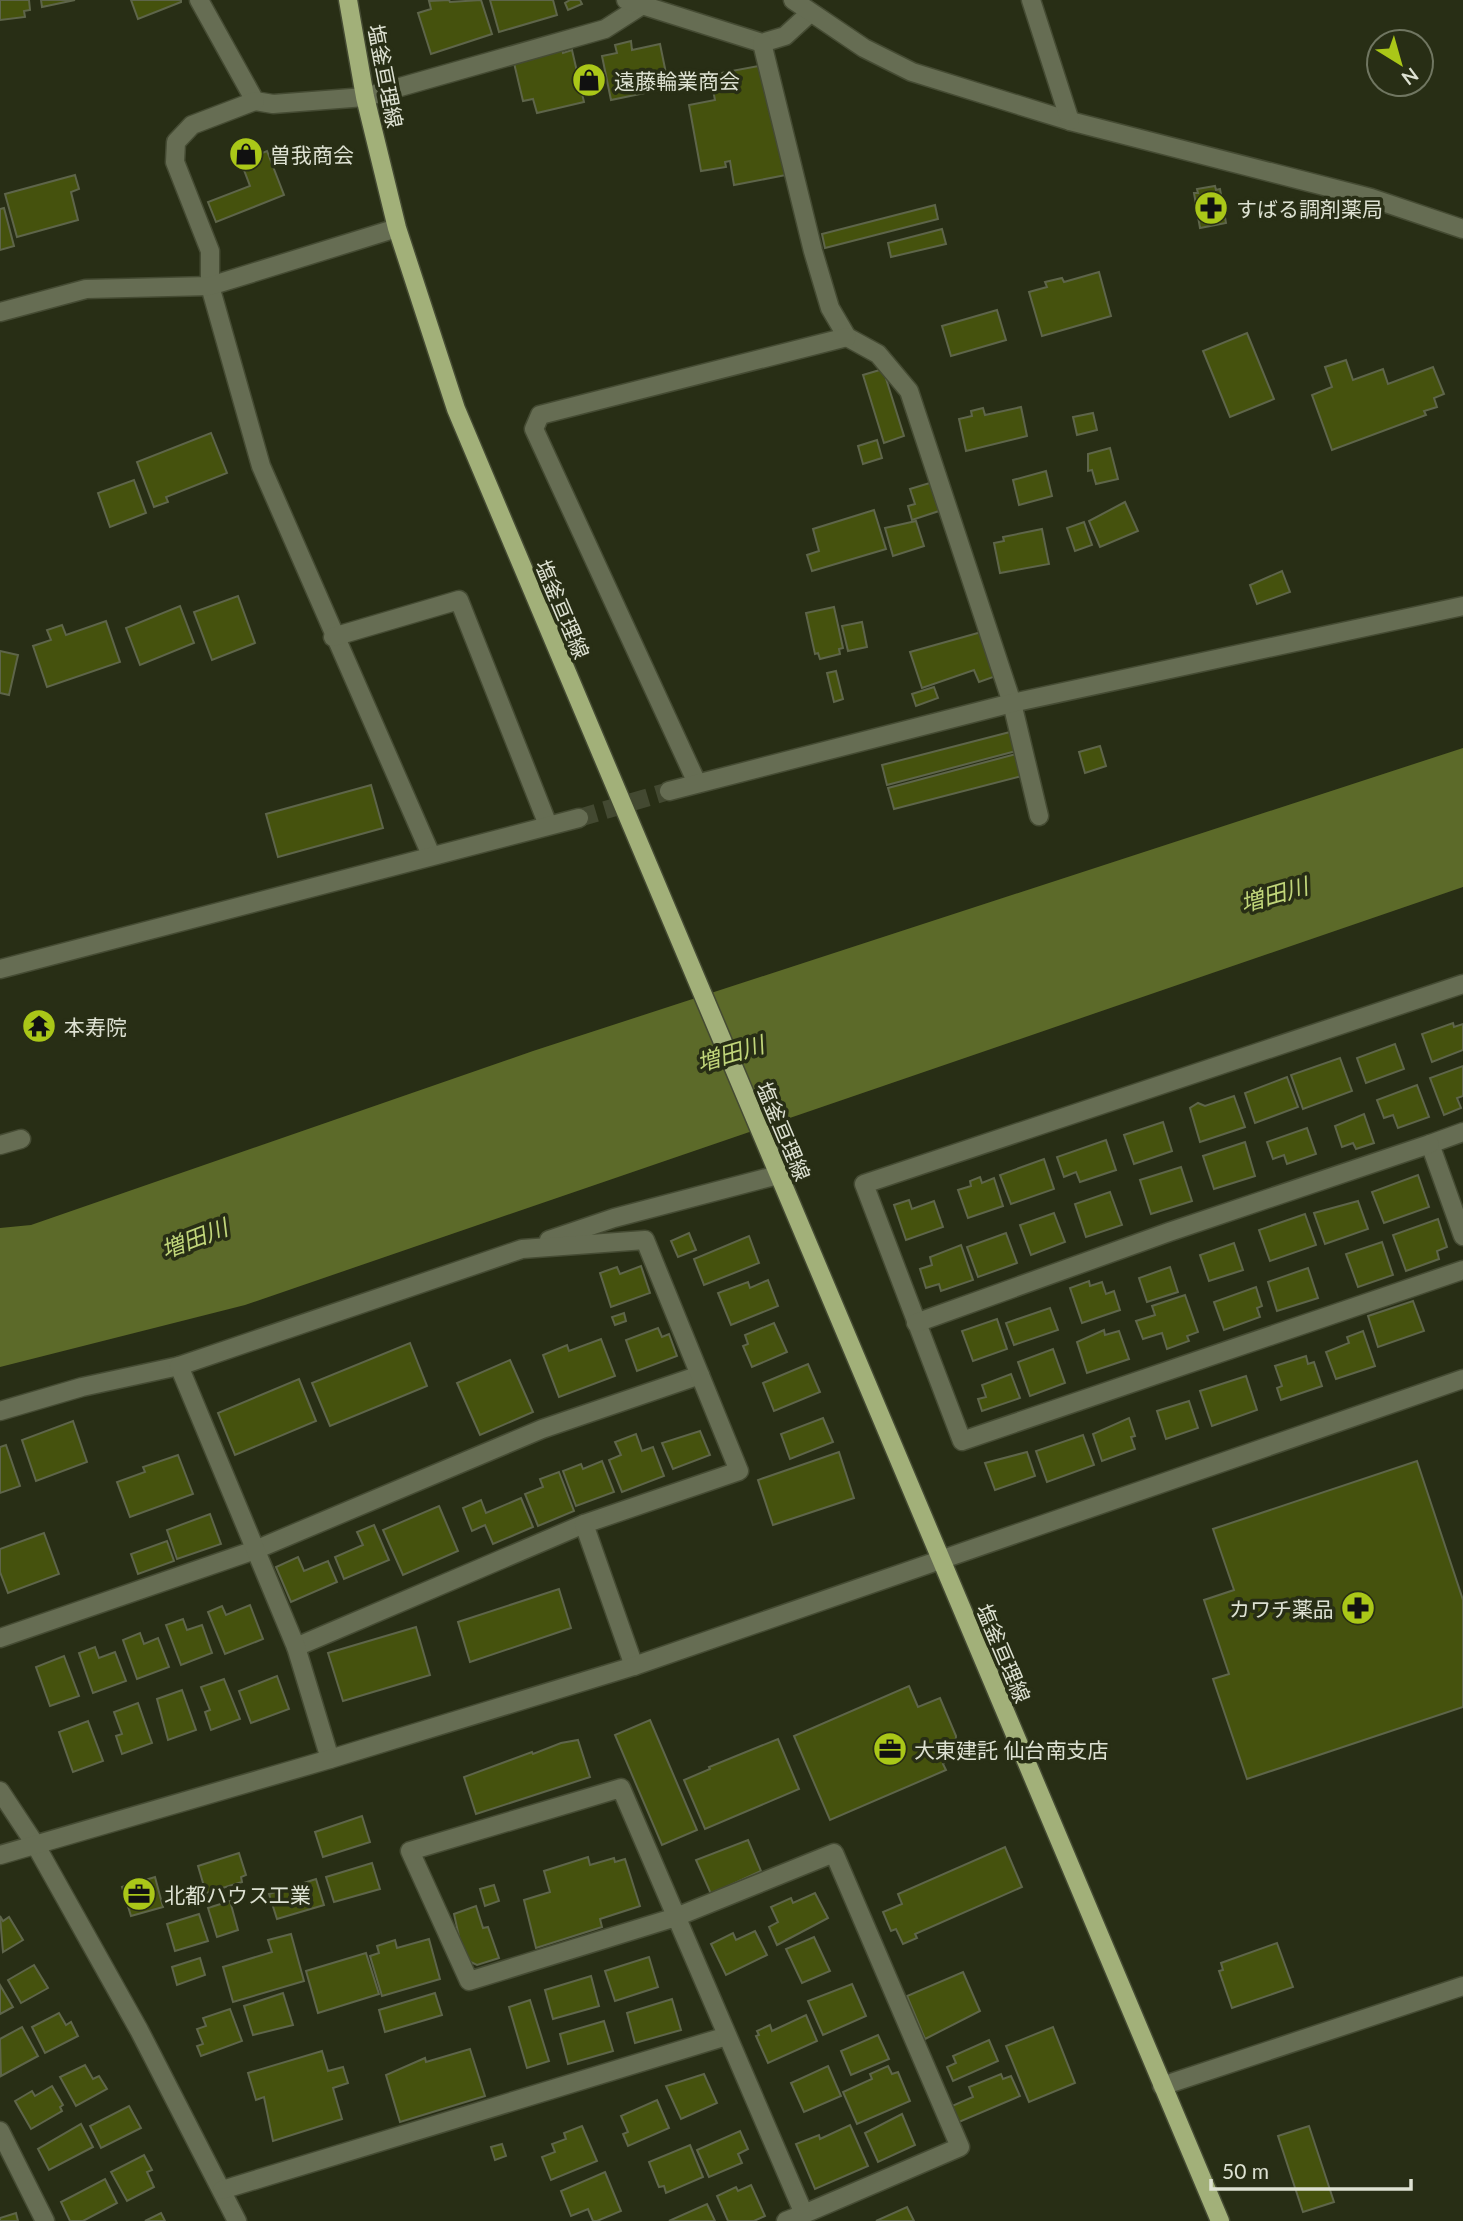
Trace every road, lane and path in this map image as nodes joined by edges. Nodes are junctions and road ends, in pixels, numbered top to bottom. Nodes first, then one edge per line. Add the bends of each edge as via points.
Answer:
1 (199, 0) edge
2 (348, 0) edge
3 (793, 0) edge
4 (1031, 0) edge
5 (633, 3) edge
6 (810, 13) junction
7 (762, 43) junction
8 (365, 97) junction
9 (255, 101) junction
10 (1070, 121) junction
11 (397, 229) junction
12 (1463, 229) edge
13 (210, 286) junction
14 (0, 312) edge
15 (847, 337) junction
16 (1463, 606) edge
17 (333, 637) junction
18 (1012, 703) junction
19 (697, 783) junction
20 (669, 791) tunnel mouth
21 (1039, 816) dead end
22 (579, 818) tunnel mouth
23 (548, 825) junction
24 (431, 855) junction
25 (0, 969) edge
26 (1463, 984) edge
27 (1463, 1132) edge
28 (21, 1139) dead end
29 (1430, 1144) junction
30 (0, 1145) edge
31 (776, 1170) junction
32 (1463, 1236) edge
33 (522, 1249) junction
34 (1463, 1270) edge
35 (916, 1323) junction
36 (179, 1366) junction
37 (700, 1375) junction
38 (1463, 1380) edge
39 (0, 1411) edge
40 (584, 1524) junction
41 (255, 1550) junction
42 (941, 1562) junction
43 (0, 1638) edge
44 (296, 1647) junction
45 (634, 1666) junction
46 (330, 1759) junction
47 (0, 1791) edge
48 (35, 1844) junction
49 (0, 1855) edge
50 (676, 1917) junction
51 (1463, 1986) edge
52 (727, 2036) junction
53 (1162, 2086) junction
54 (0, 2132) edge
55 (222, 2190) junction
56 (804, 2214) junction
57 (45, 2221) edge
58 (237, 2221) edge
59 (786, 2221) edge
60 (1220, 2221) edge

1 - 9 street
2 - 8 main road, 塩釜亘理線
3 - 6 street
4 - 10 street
5 - 7 street
5 - 8 street via 605,29
6 - 7 street via 785,36
6 - 10 street via 912,72
7 - 15 street via 813,250 830,308
8 - 9 street via 273,104
8 - 11 main road, 塩釜亘理線
9 - 13 street via 192,125 176,142 175,162 209,251
10 - 12 street via 1371,198
11 - 13 street
11 - 31 main road, 塩釜亘理線 via 461,422
13 - 14 street via 86,289
13 - 17 street via 261,466
15 - 18 street via 878,354 909,391
15 - 19 street via 540,415 534,429
16 - 18 street
17 - 23 street via 459,600
17 - 24 street
18 - 19 street
18 - 21 street
19 - 20 street
22 - 23 street
23 - 24 street
24 - 25 street
26 - 35 street via 864,1184
27 - 29 street
28 - 30 street
29 - 32 street
29 - 35 street
31 - 33 street
31 - 42 main road, 塩釜亘理線
33 - 36 street
33 - 37 street via 645,1240
34 - 35 street via 962,1441
36 - 39 street
36 - 41 street
37 - 40 street via 739,1471
37 - 41 street via 542,1429
38 - 42 street
40 - 44 street
40 - 45 street
41 - 43 street
41 - 44 street
42 - 45 street
42 - 53 main road, 塩釜亘理線
44 - 46 street
45 - 46 street
46 - 48 street
47 - 48 street
48 - 49 street
48 - 55 street
50 - 50 street via 621,1788 410,1851 470,1981
50 - 52 street
50 - 56 street via 834,1853 960,2147
51 - 53 street
52 - 55 street
52 - 56 street
53 - 60 main road, 塩釜亘理線
54 - 57 street
55 - 58 street
56 - 59 street

